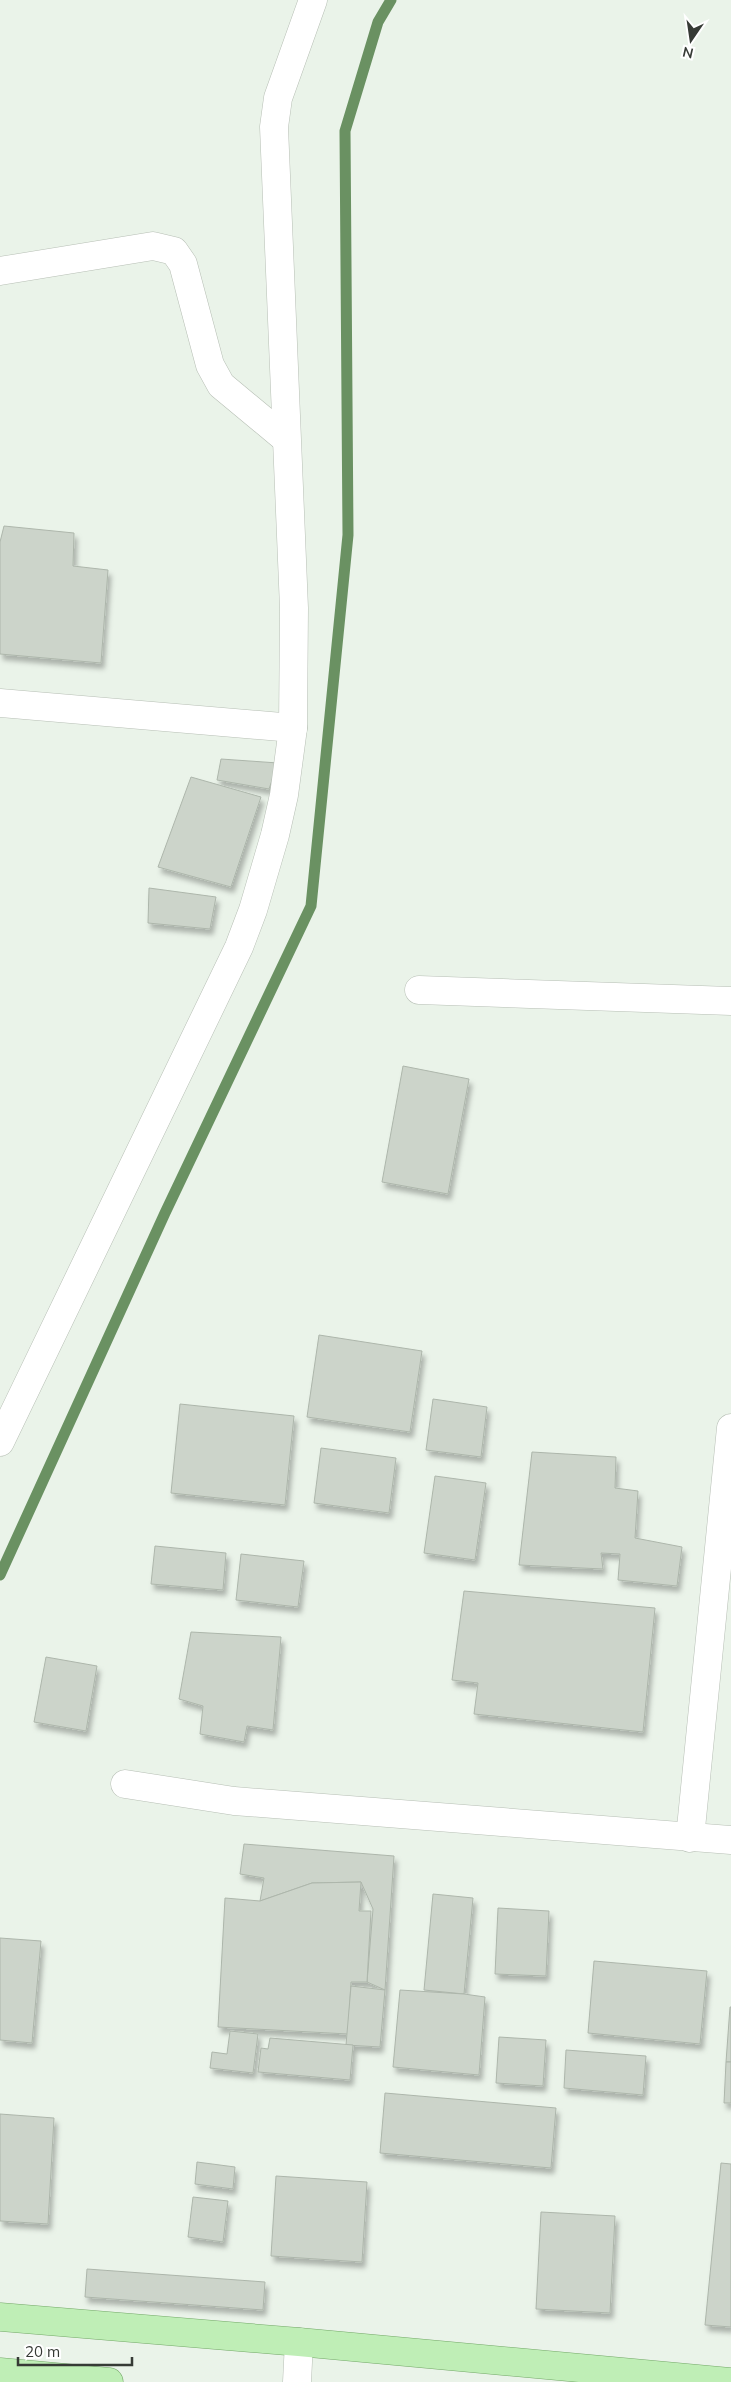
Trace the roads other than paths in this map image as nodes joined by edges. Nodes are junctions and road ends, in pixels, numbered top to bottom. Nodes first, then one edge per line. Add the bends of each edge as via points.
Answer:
1 (312, 0) edge
2 (0, 271) edge
3 (286, 439) junction
4 (0, 703) edge
5 (293, 728) junction
6 (419, 990) dead end
7 (731, 1000) edge
8 (731, 1428) edge
9 (0, 1442) edge
10 (125, 1784) dead end
11 (690, 1838) junction
12 (731, 1840) edge
13 (0, 2317) edge
14 (299, 2342) junction
15 (0, 2372) edge
16 (109, 2382) edge
17 (297, 2382) edge
18 (730, 2382) edge

1 - 3 street via 278,98 274,128
2 - 3 street via 153,246 174,251 183,264 210,365 221,385
3 - 5 street via 294,608
4 - 5 street
5 - 9 street via 275,835 239,947
6 - 7 street
8 - 11 street
10 - 11 street via 234,1801
11 - 12 street
13 - 14 main road
14 - 17 street
14 - 18 main road
15 - 16 main road

